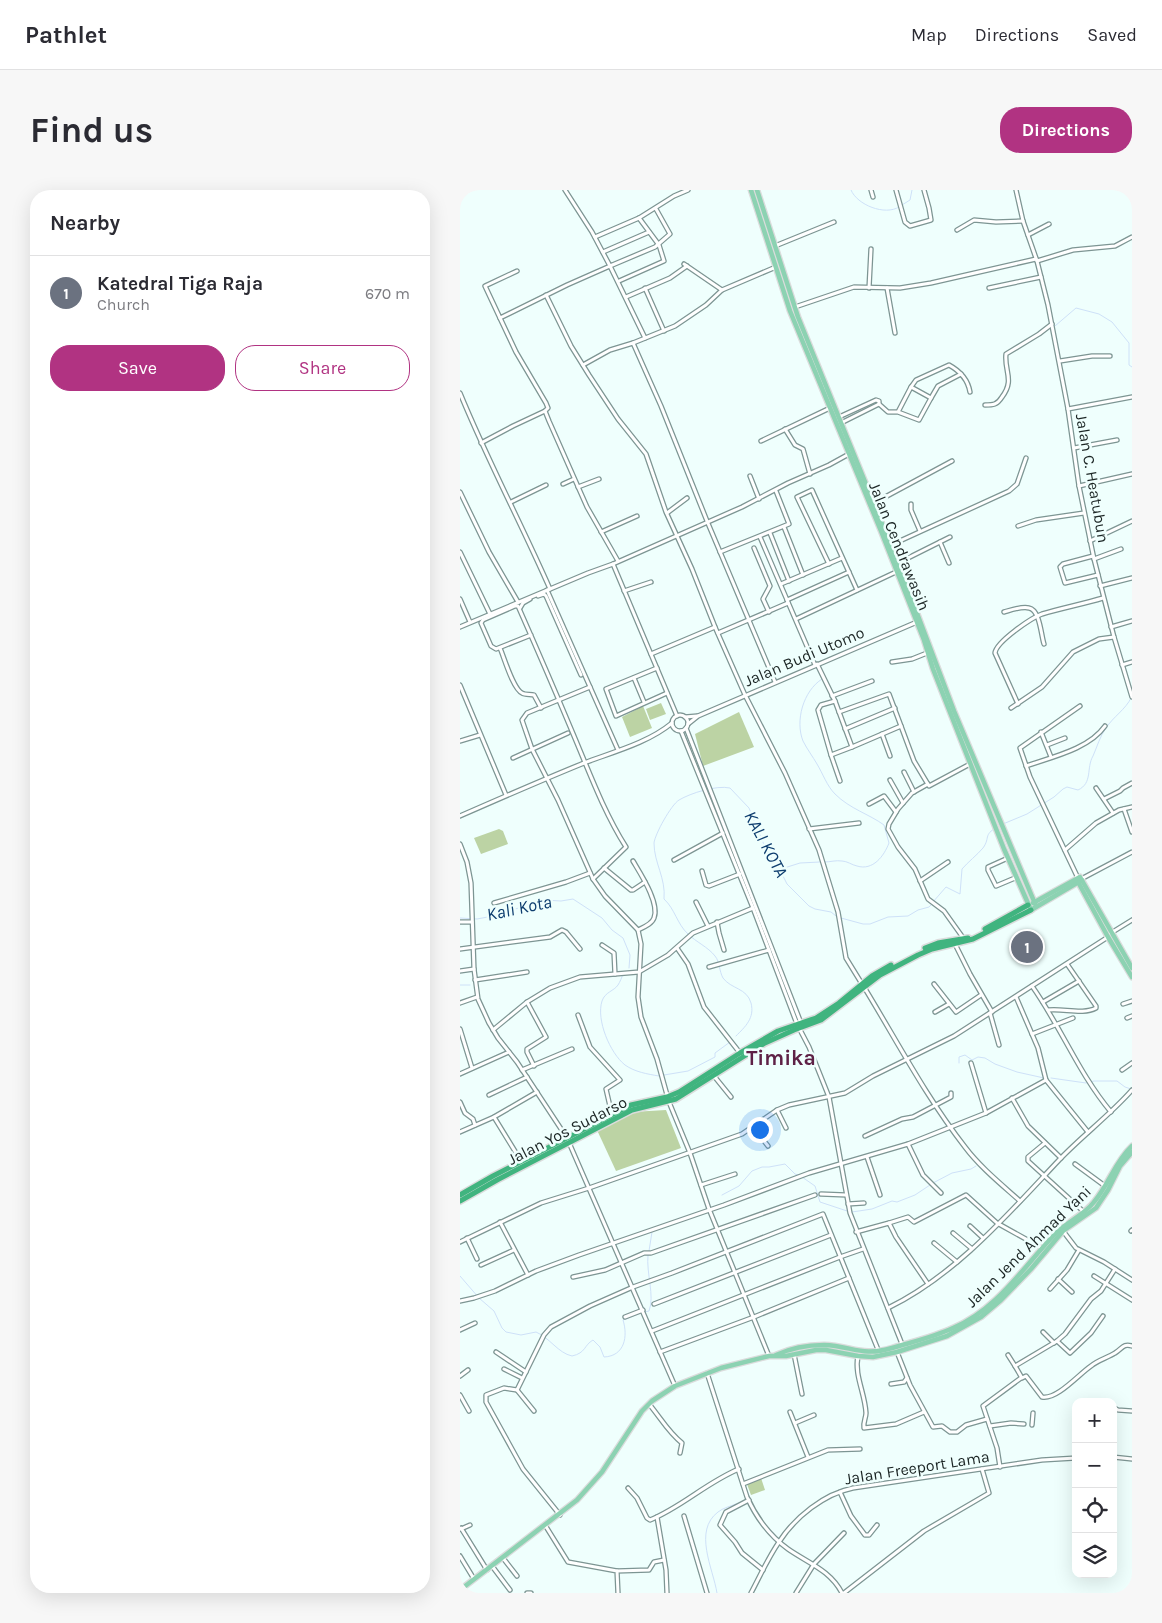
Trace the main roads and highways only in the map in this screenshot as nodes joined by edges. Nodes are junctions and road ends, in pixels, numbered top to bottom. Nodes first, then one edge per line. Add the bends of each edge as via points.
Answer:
1 (751, 190) edge
2 (757, 190) edge
3 (918, 621) junction
4 (952, 711) junction
5 (987, 797) junction
6 (1010, 846) junction
7 (1004, 849) junction
8 (1035, 904) junction
9 (1030, 908) junction
10 (1109, 935) junction
11 (954, 943) junction
12 (1132, 968) edge
13 (1132, 977) edge
14 (800, 1027) junction
15 (668, 1099) junction
16 (568, 1141) junction
17 (1132, 1146) edge
18 (1131, 1155) edge
19 (1103, 1194) junction
20 (464, 1195) edge
21 (460, 1201) edge
22 (1000, 1299) junction
23 (879, 1353) junction
24 (772, 1356) junction
25 (460, 1590) edge

1 - 3 main road, Jalan Cendrawasih via 790,311
2 - 3 main road, Jalan Cendrawasih via 795,307 898,563
3 - 4 main road, Jalan Cendrawasih
3 - 4 main road, Jalan Cendrawasih via 927,653
4 - 5 main road, Jalan Cendrawasih
4 - 5 main road, Jalan Cendrawasih via 970,764
5 - 6 main road, Jalan Cendrawasih
5 - 7 main road, Jalan Cendrawasih
6 - 7 main road
6 - 8 main road, Jalan Cendrawasih
7 - 9 main road, Jalan Cendrawasih
8 - 9 main road, Jalan Yos Sudarso
8 - 10 main road, Jalan Yos Sudarso via 1079,879
9 - 11 highway, Jalan Yos Sudarso
9 - 11 highway, Jalan Yos Sudarso via 973,940
10 - 12 main road
10 - 13 main road
11 - 14 highway, Jalan Yos Sudarso via 934,944 911,954 880,971 831,1009
14 - 15 highway, Jalan Yos Sudarso via 759,1046 714,1076
14 - 15 highway, Jalan Yos Sudarso via 778,1031
15 - 16 highway, Jalan Yos Sudarso via 632,1110
15 - 16 highway, Jalan Yos Sudarso via 636,1103
16 - 20 highway, Jalan Yos Sudarso
16 - 20 highway, Jalan Yos Sudarso via 522,1162
17 - 19 main road, Jalan Jend Ahmad Yani via 1116,1165
18 - 19 main road, Jalan Jend Ahmad Yani via 1120,1166
19 - 22 main road, Jalan Jend Ahmad Yani via 1060,1229
19 - 22 main road, Jalan Jend Ahmad Yani via 1096,1208 1063,1231
20 - 21 highway, Jalan Yos Sudarso
22 - 23 main road, Jalan Jend Ahmad Yani via 953,1329
22 - 23 main road, Jalan Jend Ahmad Yani via 981,1317 947,1336 897,1352
23 - 24 main road, Jalan Jend Ahmad Yani via 873,1357 826,1350
23 - 24 main road, Jalan Jend Ahmad Yani via 826,1345 784,1351
24 - 25 main road via 707,1373 675,1386 649,1404 602,1472 577,1500

